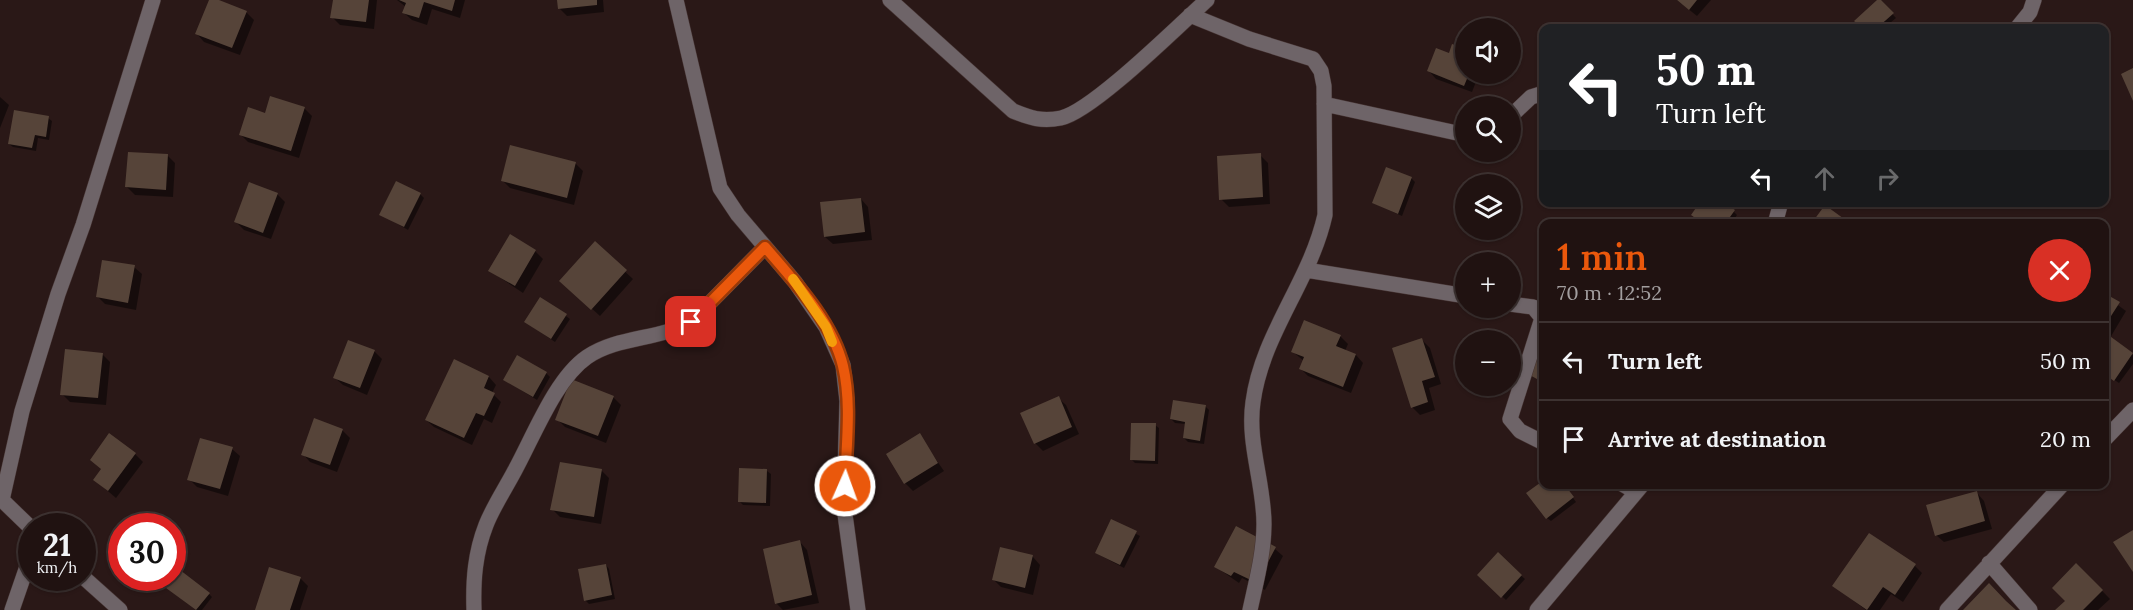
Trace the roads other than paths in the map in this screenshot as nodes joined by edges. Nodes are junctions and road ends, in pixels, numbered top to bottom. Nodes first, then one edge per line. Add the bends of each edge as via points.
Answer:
1 (153, 0) edge
2 (676, 0) edge
3 (890, 0) edge
4 (1207, 0) edge
5 (2034, 0) edge
6 (1190, 15) junction
7 (2020, 24) edge
8 (1539, 95) edge
9 (1324, 104) junction
10 (1521, 107) edge
11 (1455, 133) edge
12 (765, 247) junction
13 (1306, 270) junction
14 (1455, 294) edge
15 (1521, 305) edge
16 (1539, 314) edge
17 (1539, 327) edge
18 (2133, 410) edge
19 (2109, 435) edge
20 (1539, 440) edge
21 (1639, 489) edge
22 (2058, 489) edge
23 (1, 499) edge
24 (18, 515) edge
25 (1989, 563) junction
26 (96, 589) edge
27 (19, 591) edge
28 (12, 610) edge
29 (120, 610) edge
30 (474, 610) edge
31 (858, 610) edge
32 (1250, 610) edge
33 (1537, 610) edge
34 (1947, 610) edge
35 (2030, 610) edge

1 - 23 street via 21,411
2 - 12 street via 720,188
3 - 6 street via 1013,111 1035,121 1064,118 1089,102
4 - 6 street
5 - 7 street
6 - 9 street via 1313,59 1321,71
8 - 10 street
9 - 11 street
9 - 13 street via 1325,215
12 - 30 street via 691,322 677,330 606,347 586,357 571,373 486,524 473,576
12 - 31 street via 826,327 843,365 847,401 844,507
13 - 14 street
13 - 32 street via 1274,331 1258,373 1252,403 1251,435 1264,524
15 - 16 street via 1533,307
17 - 20 street via 1510,419 1520,431
18 - 19 street
21 - 33 street
22 - 25 street
23 - 24 street
25 - 34 street
25 - 35 street
26 - 29 street
27 - 28 street

